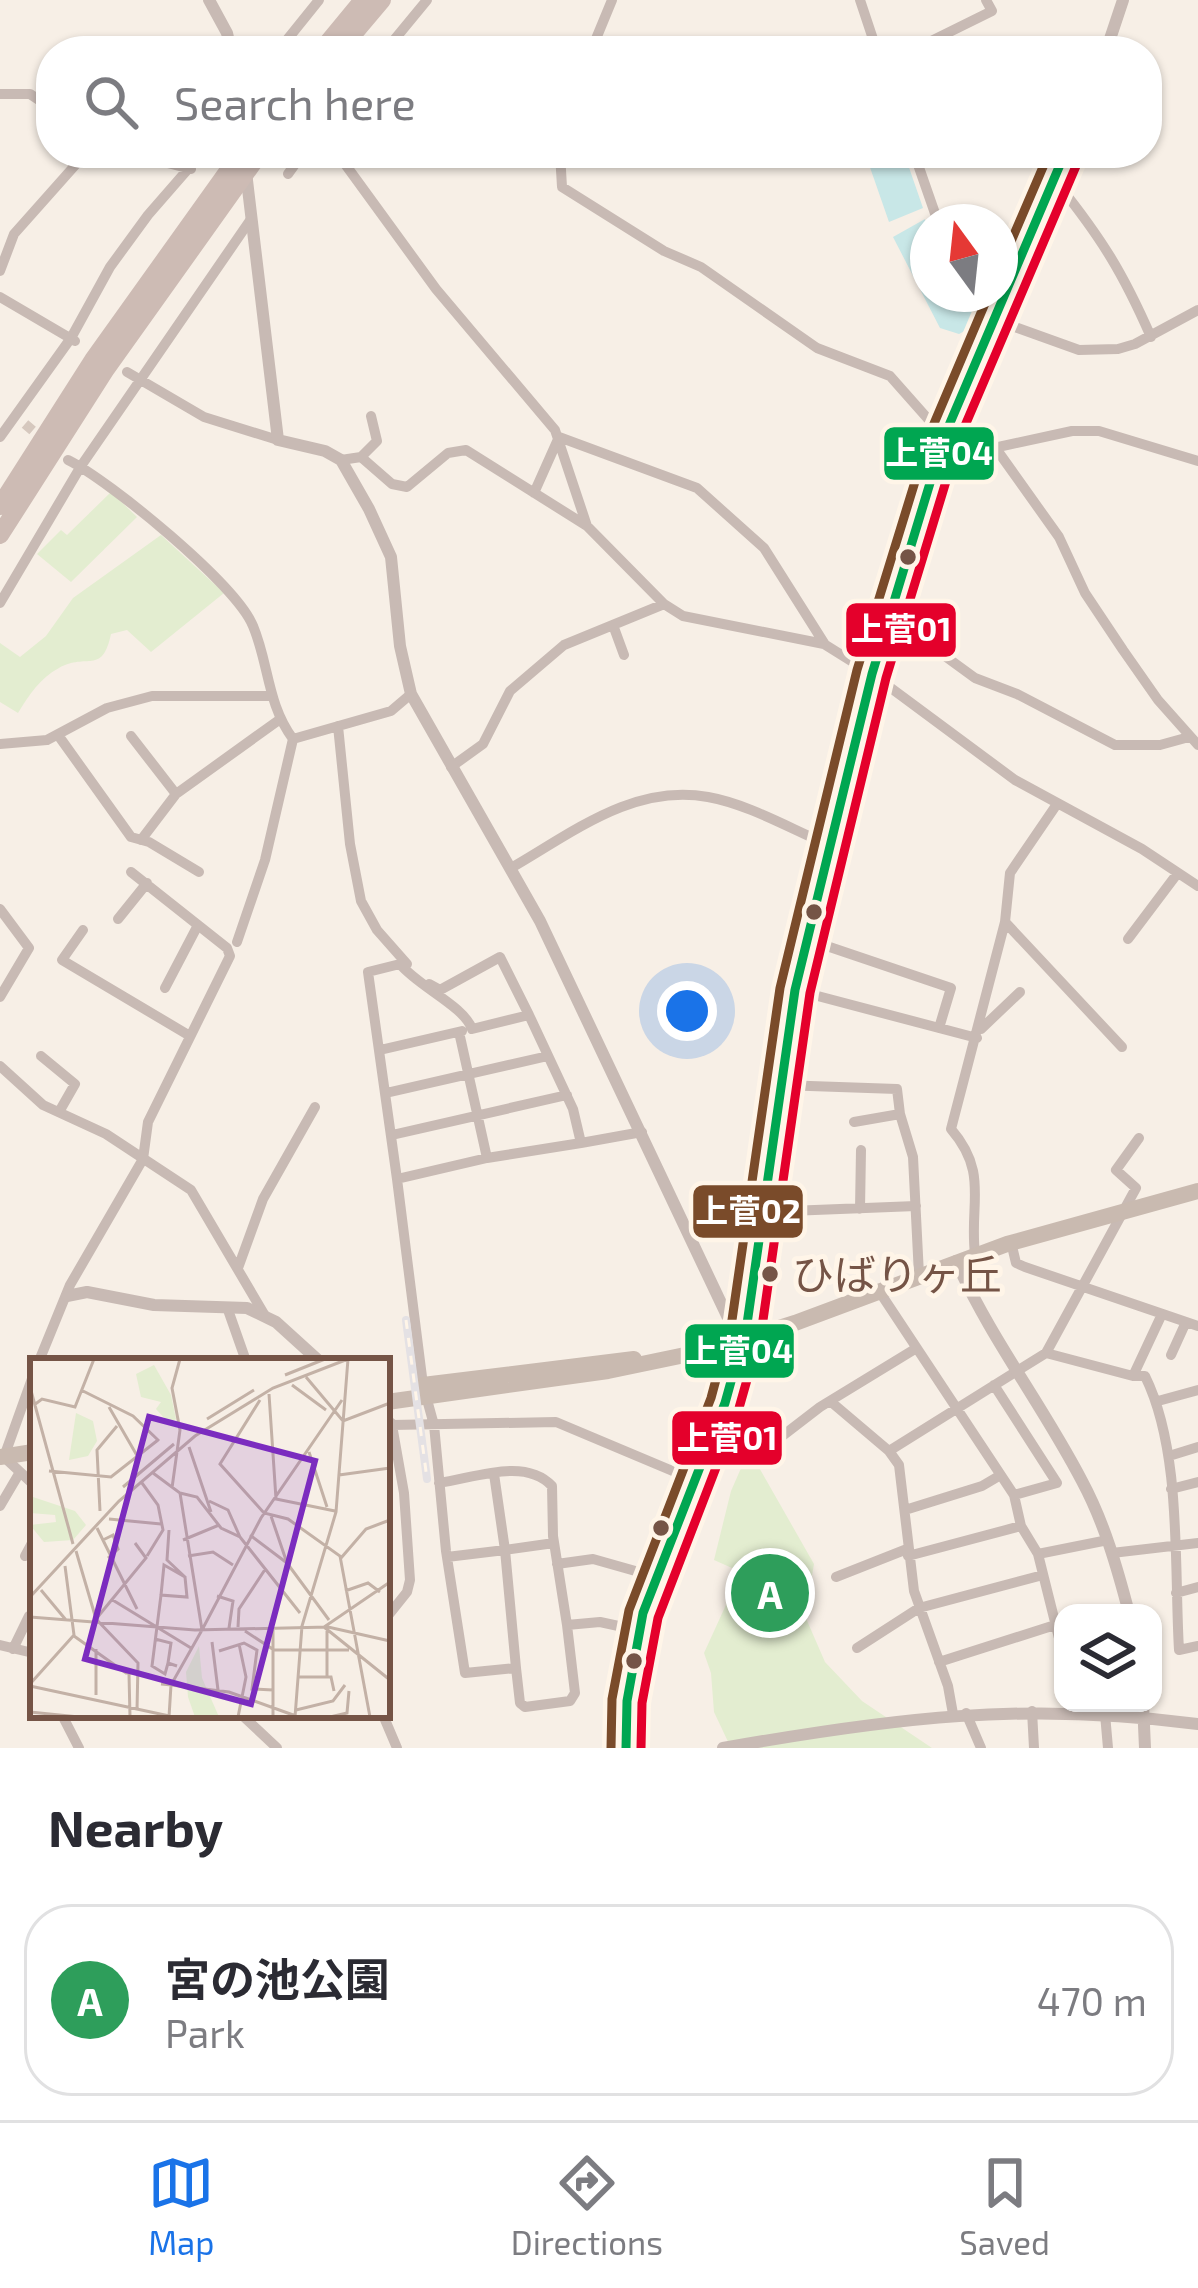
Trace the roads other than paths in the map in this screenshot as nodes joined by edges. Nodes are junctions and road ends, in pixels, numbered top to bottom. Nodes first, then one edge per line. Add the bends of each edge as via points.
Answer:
1 (209, 0) edge
2 (319, 0) edge
3 (362, 0) edge
4 (382, 0) edge
5 (427, 0) edge
6 (612, 0) edge
7 (860, 0) edge
8 (986, 0) edge
9 (1123, 0) edge
10 (227, 36) edge
11 (290, 36) edge
12 (333, 36) edge
13 (352, 36) edge
14 (397, 36) edge
15 (597, 36) edge
16 (872, 36) edge
17 (941, 36) edge
18 (1111, 36) edge
19 (0, 94) edge
20 (36, 98) edge
21 (73, 168) edge
22 (187, 168) edge
23 (235, 168) edge
24 (236, 168) edge
25 (240, 168) edge
26 (292, 168) edge
27 (348, 168) edge
28 (561, 168) edge
29 (919, 168) edge
30 (1059, 168) edge
31 (191, 169) joint
32 (288, 174) dead end
33 (1053, 183) junction
34 (932, 204) edge
35 (251, 219) junction
36 (0, 271) edge
37 (0, 297) edge
38 (1198, 310) edge
39 (995, 314) junction
40 (1151, 337) junction
41 (74, 340) junction
42 (127, 372) dead end
43 (139, 379) junction
44 (13, 416) junction
45 (370, 416) dead end
46 (25, 424) tunnel mouth
47 (944, 436) junction
48 (0, 437) edge
49 (559, 437) junction
50 (278, 440) junction
51 (997, 450) junction
52 (361, 457) junction
53 (68, 460) dead end
54 (341, 460) junction
55 (1198, 461) edge
56 (81, 466) junction
57 (534, 493) junction
58 (0, 506) edge
59 (587, 526) junction
60 (0, 536) edge
61 (0, 603) edge
62 (664, 604) junction
63 (890, 616) junction
64 (613, 625) junction
65 (824, 644) junction
66 (624, 655) dead end
67 (872, 674) junction
68 (411, 694) junction
69 (271, 696) junction
70 (279, 720) junction
71 (338, 726) junction
72 (58, 735) junction
73 (131, 736) dead end
74 (293, 739) junction
75 (1193, 741) edge
76 (0, 744) edge
77 (451, 767) junction
78 (176, 794) junction
79 (1057, 805) junction
80 (141, 840) junction
81 (829, 845) junction
82 (511, 868) junction
83 (130, 872) dead end
84 (199, 872) dead end
85 (1178, 874) junction
86 (146, 883) junction
87 (1198, 886) edge
88 (0, 909) edge
89 (118, 920) dead end
90 (1005, 922) junction
91 (198, 925) junction
92 (83, 930) dead end
93 (806, 939) junction
94 (1128, 939) dead end
95 (237, 942) dead end
96 (165, 988) dead end
97 (795, 990) junction
98 (1020, 992) dead end
99 (0, 997) edge
100 (529, 1015) junction
101 (939, 1028) junction
102 (465, 1030) junction
103 (978, 1035) junction
104 (190, 1036) junction
105 (1122, 1047) dead end
106 (380, 1050) junction
107 (548, 1055) junction
108 (41, 1056) dead end
109 (0, 1066) edge
110 (468, 1074) junction
111 (781, 1085) junction
112 (386, 1093) junction
113 (567, 1095) junction
114 (315, 1106) dead end
115 (59, 1112) junction
116 (900, 1114) junction
117 (477, 1115) junction
118 (854, 1122) dead end
119 (642, 1132) junction
120 (392, 1136) junction
121 (1139, 1138) dead end
122 (581, 1143) junction
123 (861, 1150) dead end
124 (487, 1158) junction
125 (143, 1159) junction
126 (398, 1180) junction
127 (1198, 1191) edge
128 (916, 1206) junction
129 (860, 1209) junction
130 (1122, 1211) junction
131 (764, 1212) junction
132 (1011, 1242) junction
133 (975, 1254) junction
134 (956, 1261) junction
135 (238, 1268) junction
136 (920, 1275) junction
137 (1081, 1286) junction
138 (878, 1292) junction
139 (67, 1296) junction
140 (227, 1307) junction
141 (264, 1314) junction
142 (1162, 1314) junction
143 (1192, 1324) edge
144 (739, 1341) junction
145 (915, 1348) junction
146 (1046, 1353) junction
147 (1171, 1355) dead end
148 (40, 1358) edge
149 (245, 1358) edge
150 (315, 1358) edge
151 (643, 1365) junction
152 (1014, 1372) junction
153 (1133, 1376) junction
154 (30, 1384) edge
155 (423, 1384) junction
156 (994, 1385) junction
157 (1198, 1390) edge
158 (830, 1401) junction
159 (1158, 1401) junction
160 (390, 1402) edge
161 (725, 1404) junction
162 (427, 1407) junction
163 (954, 1409) junction
164 (390, 1423) edge
165 (434, 1425) junction
166 (1198, 1448) edge
167 (889, 1451) junction
168 (1, 1456) edge
169 (1169, 1456) junction
170 (20, 1472) junction
171 (494, 1474) junction
172 (999, 1476) junction
173 (694, 1480) junction
174 (30, 1481) edge
175 (1198, 1482) edge
176 (439, 1483) junction
177 (1171, 1489) junction
178 (1014, 1495) junction
179 (0, 1507) edge
180 (905, 1510) junction
181 (1021, 1526) junction
182 (1198, 1543) edge
183 (554, 1544) junction
184 (1110, 1546) junction
185 (30, 1547) edge
186 (1173, 1547) junction
187 (505, 1550) junction
188 (908, 1553) junction
189 (1038, 1555) junction
190 (26, 1556) dead end
191 (447, 1557) junction
192 (557, 1564) junction
193 (1043, 1575) junction
194 (653, 1576) junction
195 (836, 1577) dead end
196 (1198, 1587) edge
197 (1176, 1593) junction
198 (1126, 1604) edge
199 (919, 1608) junction
200 (390, 1612) edge
201 (29, 1616) dead end
202 (1054, 1621) edge
203 (568, 1625) junction
204 (1054, 1625) edge
205 (637, 1630) junction
206 (1198, 1646) edge
207 (6, 1647) edge
208 (857, 1648) dead end
209 (939, 1662) junction
210 (516, 1668) junction
211 (1054, 1709) edge
212 (1032, 1711) junction
213 (1097, 1712) edge
214 (1124, 1712) edge
215 (1144, 1712) edge
216 (1152, 1712) edge
217 (959, 1714) junction
218 (1105, 1714) junction
219 (64, 1718) edge
220 (247, 1718) edge
221 (384, 1718) edge
222 (1198, 1724) edge
223 (394, 1747) edge
224 (79, 1748) edge
225 (278, 1748) edge
226 (626, 1748) edge
227 (723, 1748) edge
228 (981, 1748) edge
229 (1034, 1748) edge
230 (1108, 1748) edge
231 (1145, 1748) edge

1 - 10 street
2 - 11 street
3 - 12 highway
4 - 13 highway
5 - 14 street
6 - 15 street
7 - 16 street
8 - 17 street via 992,11
9 - 18 street
19 - 20 street
21 - 36 street via 14,234
22 - 31 street
23 - 58 highway via 93,360
24 - 60 highway
25 - 35 street
26 - 32 street
27 - 49 street
28 - 47 street via 562,187 701,267 817,348 890,376
29 - 34 street
30 - 33 street
31 - 41 street via 110,267
33 - 39 street
33 - 40 street via 1103,240
35 - 43 street
35 - 50 street
37 - 41 street
38 - 40 street
39 - 40 street via 1079,350
39 - 47 street
41 - 44 street
42 - 43 street
43 - 50 street via 204,417
43 - 56 street
44 - 46 street
44 - 48 street
45 - 52 street via 377,441
47 - 51 street
47 - 63 street
49 - 57 street
49 - 59 street
49 - 65 street via 698,488 764,548
50 - 54 street
51 - 55 street via 1099,431
51 - 75 street via 1059,537 1123,650
52 - 54 street
52 - 57 street via 407,487 448,453 466,450
53 - 56 street
54 - 68 street via 392,557
56 - 61 street
56 - 69 street via 219,578 253,626
57 - 59 street
59 - 62 street
62 - 64 street
62 - 65 street via 682,616
63 - 67 street
63 - 75 street via 975,678 1115,746
64 - 66 street
64 - 77 street via 564,646 523,678 483,744
65 - 67 street
67 - 79 street
67 - 81 street
68 - 71 street via 391,711
68 - 77 street
69 - 70 street
69 - 72 street via 152,696 107,708
70 - 74 street
70 - 78 street
71 - 74 street
71 - 100 street via 350,844 361,901 377,930 440,990 500,957
72 - 76 street
72 - 80 street
73 - 78 street
74 - 95 street via 266,860
77 - 82 street
78 - 80 street
79 - 85 street
79 - 90 street via 1013,862
80 - 84 street
81 - 82 street via 710,797 670,795 608,812
81 - 93 street
82 - 119 street
83 - 86 street
85 - 87 street
85 - 94 street
86 - 89 street
86 - 91 street
88 - 99 street via 29,948
90 - 103 street
90 - 105 street
91 - 96 street
91 - 104 street via 230,956
92 - 104 street via 62,960
93 - 97 street
93 - 101 street via 951,988
97 - 101 street
97 - 111 street
98 - 103 street
100 - 102 street
100 - 107 street
101 - 103 street
102 - 106 street
102 - 106 street via 467,1016 400,964 368,972
102 - 110 street
103 - 133 street via 951,1129 976,1169
104 - 125 street via 148,1123
106 - 112 street
107 - 110 street
107 - 113 street
108 - 115 street via 75,1084
109 - 115 street
110 - 112 street
110 - 117 street
111 - 116 street via 897,1089
111 - 131 street
112 - 120 street
113 - 117 street
113 - 122 street
114 - 135 street via 263,1199
115 - 125 street
116 - 118 street
116 - 128 street
117 - 120 street
117 - 124 street
119 - 122 street
119 - 144 street
120 - 126 street
121 - 130 street via 1116,1170 1136,1188
122 - 124 street
123 - 129 street
124 - 126 street
125 - 135 street via 190,1190
125 - 139 street
126 - 155 street
127 - 130 main road
128 - 129 street
128 - 136 street
129 - 131 street
130 - 132 main road
130 - 137 street
131 - 144 street
132 - 133 main road
132 - 137 street via 1016,1263
133 - 134 main road
134 - 136 main road
134 - 152 street
135 - 141 street
136 - 138 main road
137 - 142 street
137 - 146 street
138 - 144 main road
138 - 145 street
139 - 140 street
139 - 148 street
140 - 141 street
140 - 149 street
141 - 150 street
142 - 143 street
142 - 153 street
143 - 147 street
144 - 151 main road
144 - 161 main road
145 - 158 street
145 - 163 street
146 - 152 street
146 - 153 street
151 - 155 main road via 630,1356
151 - 160 main road
151 - 162 main road via 631,1378
152 - 156 street
152 - 184 street via 1066,1451
153 - 159 street via 1145,1376
154 - 168 street
155 - 162 street
156 - 163 street
156 - 178 street via 1057,1483
157 - 159 street
158 - 161 street via 768,1447
158 - 167 street
159 - 169 street
161 - 173 main road
162 - 165 street
163 - 167 street
163 - 172 street
164 - 165 street
164 - 200 street via 410,1580
165 - 173 street via 556,1422
165 - 176 street
166 - 169 street
167 - 180 street
168 - 170 street
169 - 177 street
170 - 174 street
170 - 179 street
171 - 176 street
171 - 183 street via 517,1469 552,1486
171 - 187 street
172 - 178 street
172 - 180 street
173 - 194 main road
175 - 177 street
176 - 191 street
177 - 186 street
178 - 181 street
180 - 188 street
181 - 188 street
181 - 189 street
182 - 186 street
183 - 187 street
183 - 192 street
184 - 186 street
184 - 189 street
184 - 198 street
185 - 190 street
186 - 197 street
187 - 191 street
187 - 210 street
188 - 195 street
188 - 199 street
189 - 193 street
191 - 210 street via 465,1673
192 - 194 street via 593,1559
192 - 203 street
193 - 199 street
193 - 202 street
194 - 205 main road
196 - 197 street
197 - 206 street via 1179,1650
199 - 208 street
199 - 209 street
201 - 207 street
203 - 205 street
203 - 210 street via 570,1701 525,1707
204 - 209 street
205 - 226 main road
209 - 217 street
211 - 212 street
212 - 217 street
212 - 229 street
213 - 218 street
214 - 218 street
215 - 231 street
216 - 222 street
217 - 227 street
217 - 228 street
218 - 230 street
219 - 224 street
220 - 225 street
221 - 223 street

